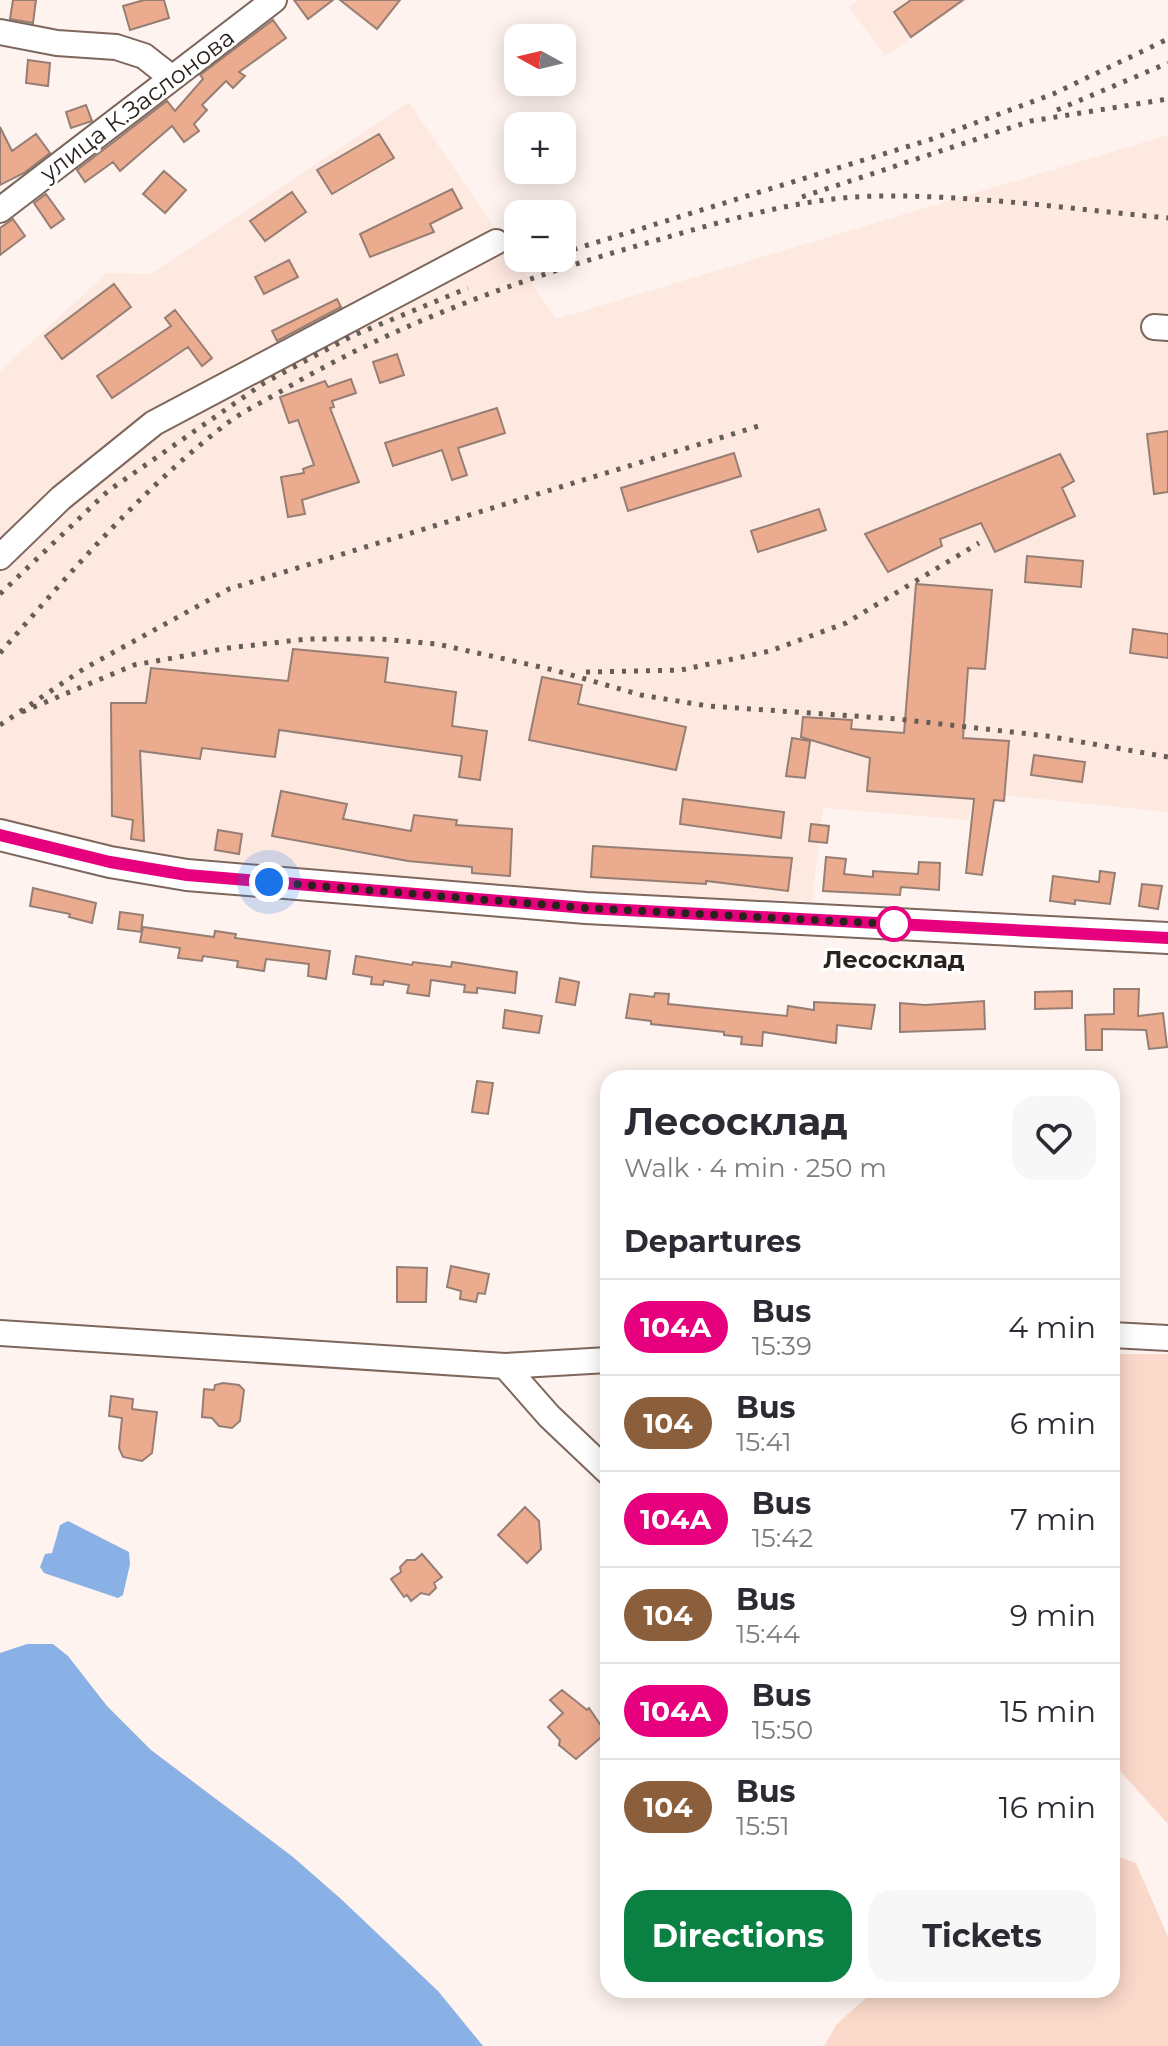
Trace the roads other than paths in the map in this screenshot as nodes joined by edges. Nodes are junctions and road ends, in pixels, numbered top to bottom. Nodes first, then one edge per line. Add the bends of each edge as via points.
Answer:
1 (274, 0) edge
2 (0, 32) edge
3 (172, 78) junction
4 (0, 210) edge
5 (496, 242) dead end
6 (0, 557) edge
7 (0, 835) edge
8 (0, 850) edge
9 (1168, 938) edge
10 (1168, 951) edge
11 (0, 1333) edge
12 (1120, 1335) edge
13 (1168, 1338) edge
14 (600, 1360) edge
15 (505, 1366) junction
16 (600, 1464) edge

1 - 3 street, улица К.Заслонова
2 - 3 street via 116,47 144,56
3 - 4 street, улица К.Заслонова
5 - 6 street via 154,423 61,498
7 - 9 main road via 110,862 200,876 586,908
8 - 10 main road via 187,890 587,922
11 - 15 street
12 - 13 street
14 - 15 street
15 - 16 street

